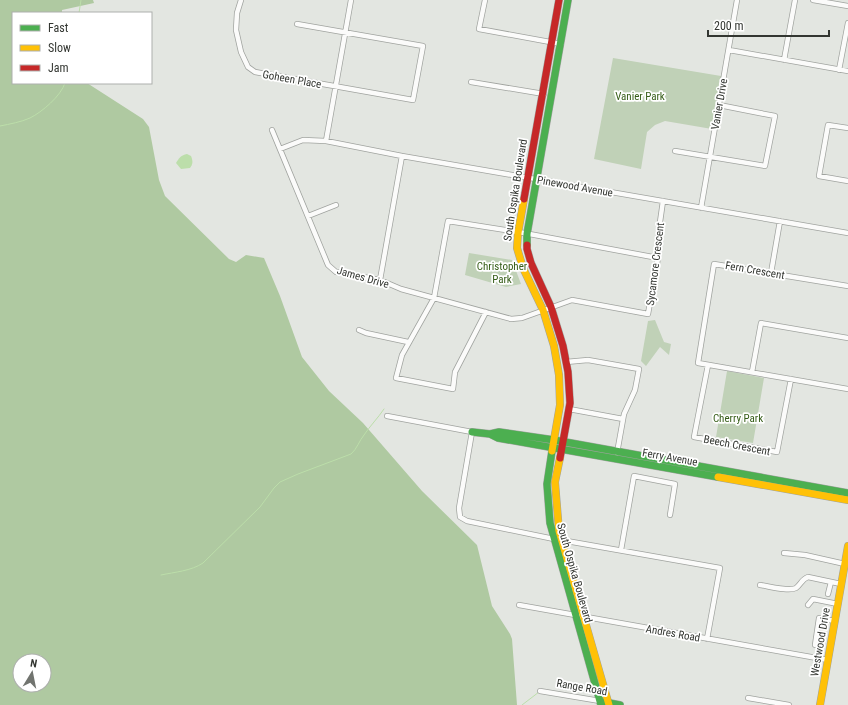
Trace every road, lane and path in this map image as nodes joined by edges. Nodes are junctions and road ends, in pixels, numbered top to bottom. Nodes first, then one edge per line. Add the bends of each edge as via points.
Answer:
1 (241, 0) edge
2 (351, 0) edge
3 (485, 0) edge
4 (559, 0) edge
5 (568, 0) edge
6 (737, 0) edge
7 (795, 0) edge
8 (813, 0) edge
9 (848, 6) edge
10 (848, 23) edge
11 (298, 24) dead end
12 (345, 32) junction
13 (552, 43) junction
14 (560, 44) junction
15 (729, 50) junction
16 (784, 60) junction
17 (840, 70) junction
18 (848, 72) edge
19 (471, 82) dead end
20 (335, 87) junction
21 (542, 94) junction
22 (551, 96) junction
23 (719, 105) junction
24 (848, 128) edge
25 (272, 130) dead end
26 (326, 141) junction
27 (280, 149) junction
28 (675, 151) dead end
29 (402, 156) junction
30 (710, 157) junction
31 (528, 178) junction
32 (536, 179) junction
33 (848, 181) edge
34 (663, 201) junction
35 (336, 205) dead end
36 (701, 208) junction
37 (308, 216) junction
38 (780, 221) junction
39 (518, 232) junction
40 (848, 233) edge
41 (527, 234) junction
42 (658, 258) junction
43 (771, 273) junction
44 (380, 280) junction
45 (848, 286) edge
46 (434, 298) junction
47 (551, 307) junction
48 (542, 310) junction
49 (486, 312) junction
50 (359, 330) dead end
51 (848, 338) edge
52 (408, 342) junction
53 (566, 362) junction
54 (708, 365) junction
55 (752, 372) junction
56 (791, 379) junction
57 (848, 389) edge
58 (569, 409) junction
59 (387, 416) dead end
60 (623, 419) junction
61 (472, 432) junction
62 (554, 444) junction
63 (562, 445) junction
64 (617, 456) junction
65 (848, 493) edge
66 (848, 500) edge
67 (670, 515) dead end
68 (554, 539) junction
69 (561, 540) junction
70 (848, 546) edge
71 (621, 550) junction
72 (784, 553) dead end
73 (845, 564) junction
74 (831, 582) junction
75 (841, 584) junction
76 (760, 585) dead end
77 (828, 594) dead end
78 (838, 604) junction
79 (519, 605) dead end
80 (808, 605) dead end
81 (576, 616) junction
82 (584, 617) junction
83 (835, 621) junction
84 (707, 639) junction
85 (815, 645) dead end
86 (828, 660) junction
87 (540, 691) dead end
88 (748, 698) dead end
89 (605, 704) edge
90 (620, 705) edge
91 (788, 705) edge
92 (820, 705) edge

1 - 20 street, Goheen Place via 236,30 241,52 248,67 255,72
2 - 12 street
3 - 13 street via 480,29
4 - 13 main road, South Ospika Boulevard
5 - 14 main road, South Ospika Boulevard
6 - 15 street, Vanier Drive
7 - 16 street
8 - 9 street
10 - 17 street
11 - 12 street
12 - 20 street
12 - 20 street, Goheen Place via 423,46 413,100
13 - 14 street
13 - 21 main road, South Ospika Boulevard
14 - 22 main road, South Ospika Boulevard
15 - 16 street
15 - 23 street, Vanier Drive
16 - 17 street
17 - 18 street
19 - 21 street
20 - 26 street
21 - 22 street
21 - 31 main road, South Ospika Boulevard
22 - 32 main road, South Ospika Boulevard
23 - 30 street, Vanier Drive
23 - 30 street via 775,116 765,166
24 - 33 street via 828,125 819,176
25 - 27 street, James Drive
26 - 27 street, Pinewood Avenue via 304,140
26 - 29 street, Pinewood Avenue
27 - 37 street, James Drive
28 - 30 street
29 - 31 street, Pinewood Avenue
29 - 44 street
30 - 36 street, Vanier Drive
31 - 32 street, Pinewood Avenue
31 - 39 main road, South Ospika Boulevard
32 - 34 street, Pinewood Avenue
32 - 41 main road, South Ospika Boulevard
34 - 36 street, Pinewood Avenue
34 - 42 street, Sycamore Crescent
35 - 37 street
36 - 38 street, Pinewood Avenue
37 - 44 street, James Drive via 328,265 336,272
38 - 40 street, Pinewood Avenue
38 - 43 street
39 - 41 street
39 - 46 street via 448,221
39 - 48 main road, South Ospika Boulevard via 517,248 523,268
41 - 42 street
41 - 47 main road, South Ospika Boulevard via 527,249 531,263
42 - 47 street, Sycamore Crescent via 648,314 572,300
43 - 45 street, Fern Crescent
43 - 54 street, Fern Crescent via 714,264 698,364
44 - 46 street, James Drive via 400,289
46 - 49 street, James Drive
46 - 52 street
47 - 48 street, Sycamore Crescent
47 - 53 main road, South Ospika Boulevard
48 - 49 street, James Drive via 522,318 511,319
48 - 62 main road, South Ospika Boulevard via 554,346 559,375 560,405
49 - 52 street via 455,372 453,389 396,378
50 - 52 street
51 - 55 street via 761,324
53 - 58 main road, South Ospika Boulevard
53 - 60 street via 588,360 640,369 635,390
54 - 55 street
54 - 56 street, Beech Crescent via 694,436 778,452
55 - 56 street
56 - 57 street
58 - 60 street
58 - 63 main road, South Ospika Boulevard
59 - 61 street, Ferry Avenue
60 - 64 street
61 - 62 main road, Ferry Avenue via 490,434 498,438
61 - 68 street via 458,508 460,517 467,521
62 - 63 main road, Ferry Avenue
62 - 68 main road, South Ospika Boulevard via 547,484
63 - 64 main road, Ferry Avenue
63 - 69 main road, South Ospika Boulevard via 556,482
64 - 65 main road, Ferry Avenue
64 - 66 main road, Ferry Avenue
67 - 71 street via 675,484 634,476
68 - 81 main road, South Ospika Boulevard
69 - 71 street
69 - 82 main road, South Ospika Boulevard
70 - 73 main road, Westwood Drive
71 - 84 street via 720,568
72 - 73 street
73 - 75 main road, Westwood Drive
74 - 75 street
74 - 76 street via 808,577 798,587 788,590
74 - 77 street
75 - 78 main road, Westwood Drive
78 - 80 street via 813,599
78 - 83 main road, Westwood Drive
79 - 81 street, Andres Road
81 - 82 street, Andres Road
81 - 89 main road, South Ospika Boulevard
82 - 84 street, Andres Road
82 - 89 main road, South Ospika Boulevard
83 - 85 street via 819,618
83 - 86 main road, Westwood Drive
84 - 86 street, Andres Road
86 - 92 main road, Westwood Drive
87 - 89 street, Range Road
88 - 91 street
89 - 90 main road, Range Road

